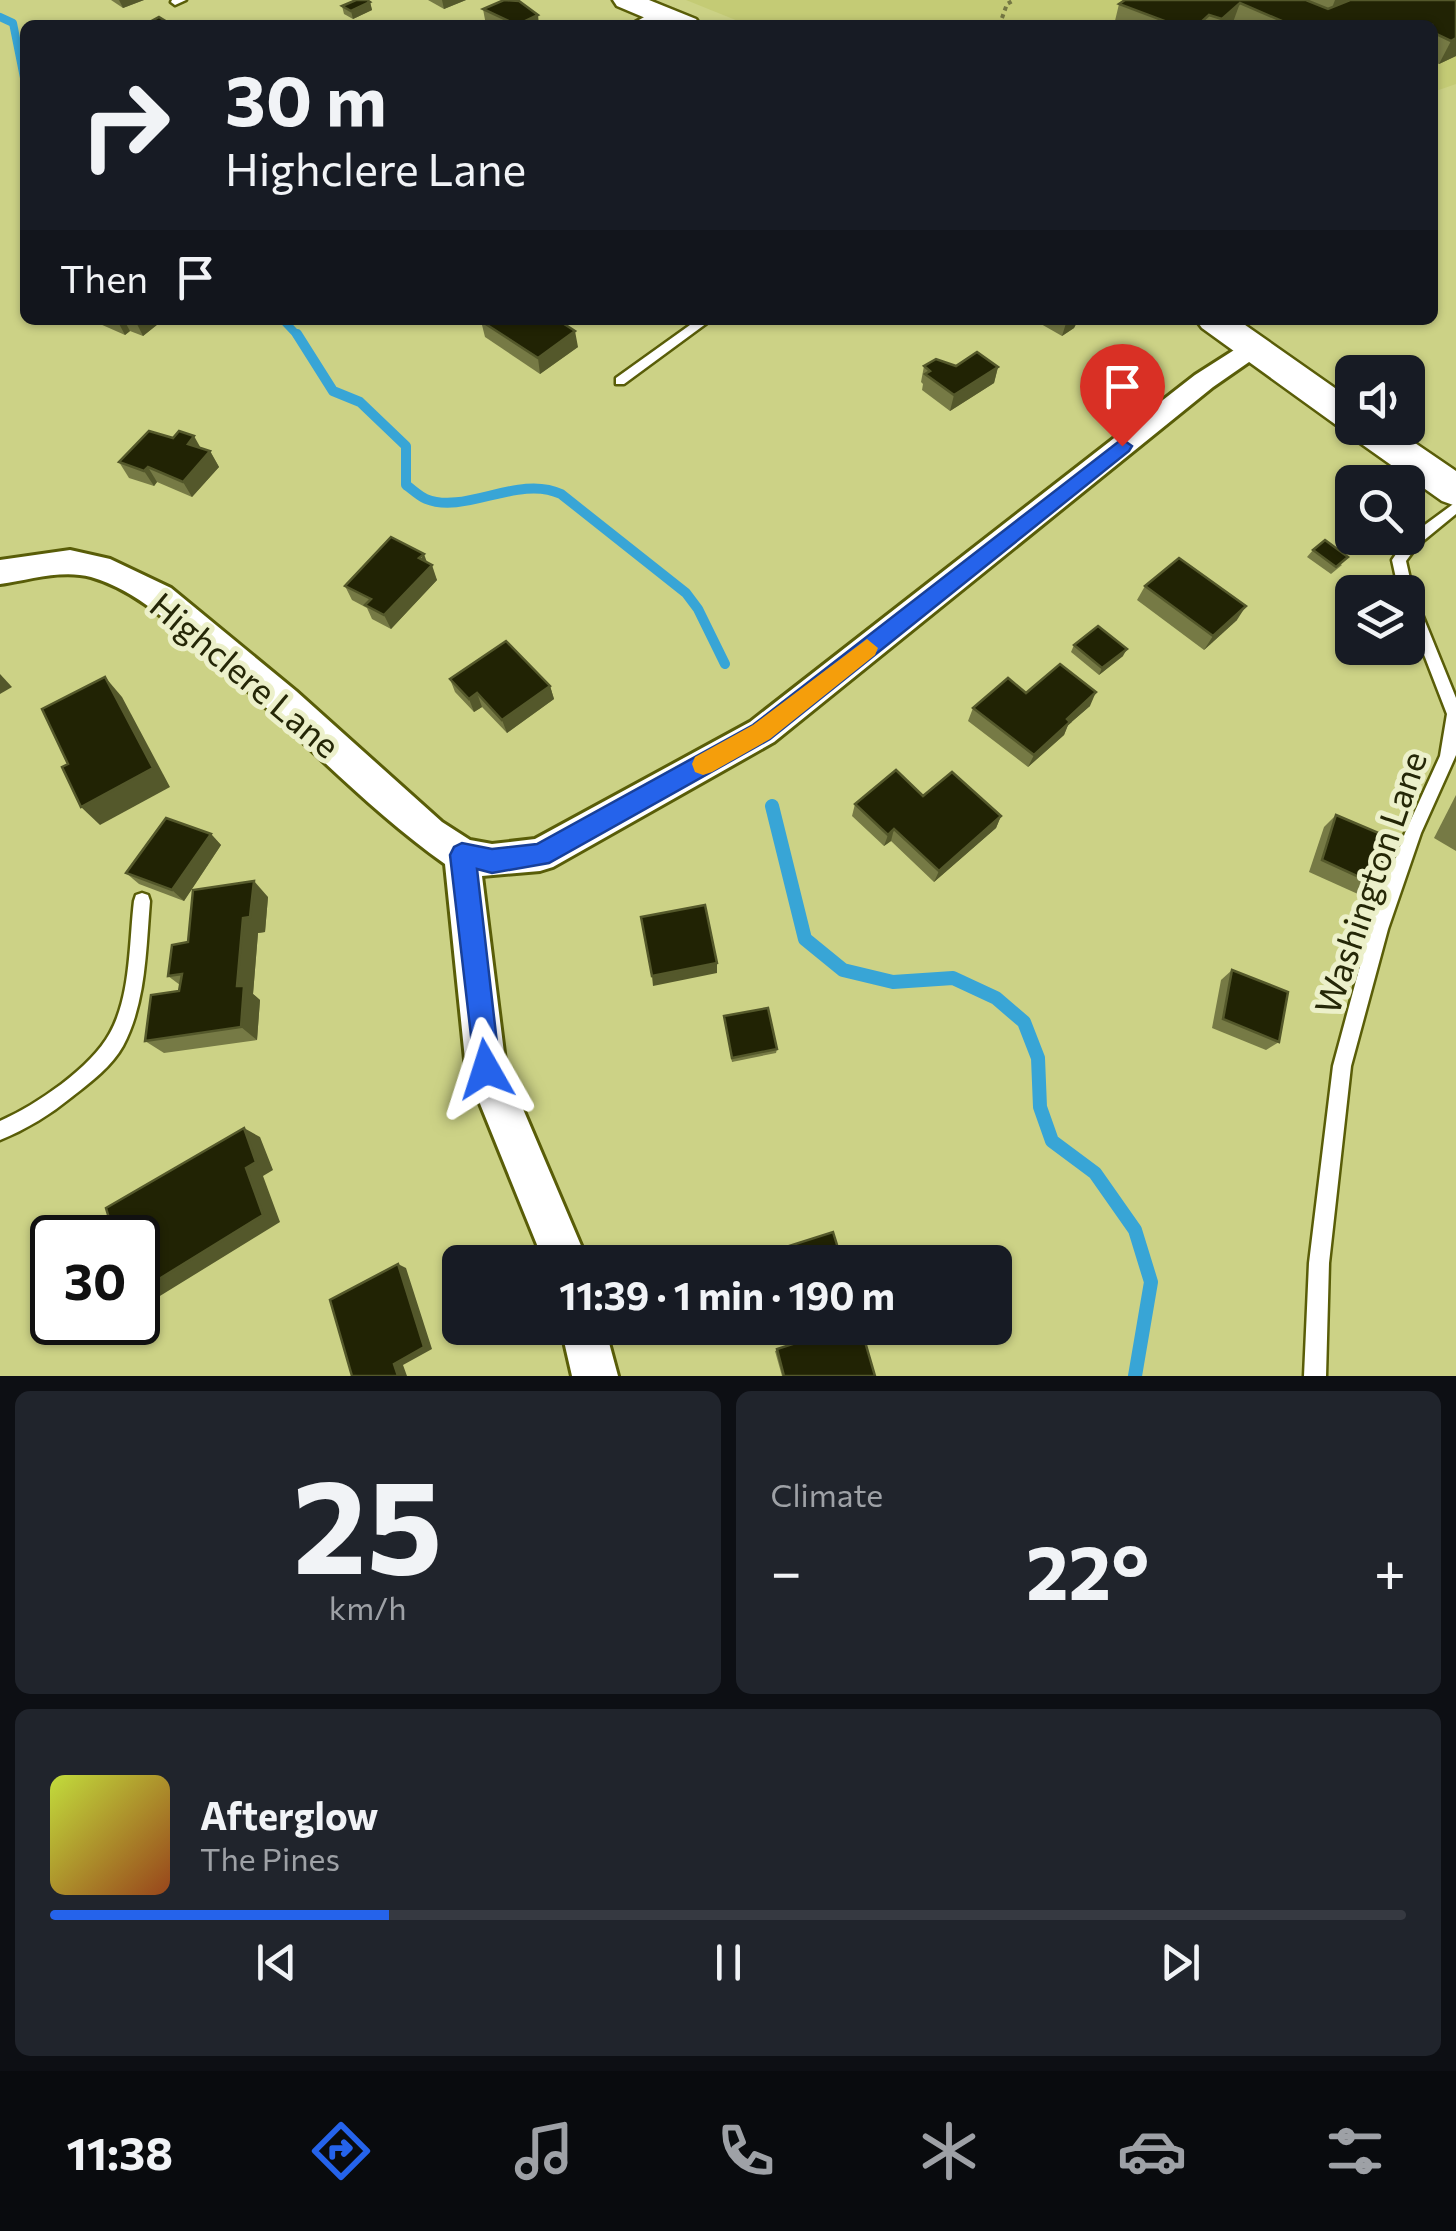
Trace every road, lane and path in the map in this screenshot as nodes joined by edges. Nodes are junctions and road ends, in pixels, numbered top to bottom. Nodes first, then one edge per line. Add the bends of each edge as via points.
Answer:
1 (626, 0) edge
2 (1014, 0) edge
3 (1002, 18) dead end
4 (647, 19) edge
5 (698, 325) edge
6 (1221, 325) edge
7 (1253, 347) junction
8 (620, 381) dead end
9 (1335, 406) edge
10 (1390, 445) edge
11 (1456, 491) edge
12 (1456, 507) edge
13 (0, 572) edge
14 (1403, 575) edge
15 (1425, 639) edge
16 (462, 855) junction
17 (142, 900) edge
18 (0, 1131) edge
19 (559, 1245) edge
20 (587, 1345) edge
21 (595, 1376) edge
22 (1315, 1376) edge

1 - 4 street
2 - 3 path
5 - 8 lane
6 - 7 street
7 - 9 street
7 - 16 street via 762,732 540,855 492,861
10 - 11 street
12 - 14 lane, Washington Lane via 1412,542 1400,560
13 - 16 street, Highclere Lane via 70,562 160,597
15 - 22 lane, Washington Lane via 1455,714 1448,756 1379,929 1342,1066
16 - 19 street via 486,1069
17 - 18 lane via 132,984 116,1041 62,1095
20 - 21 street

